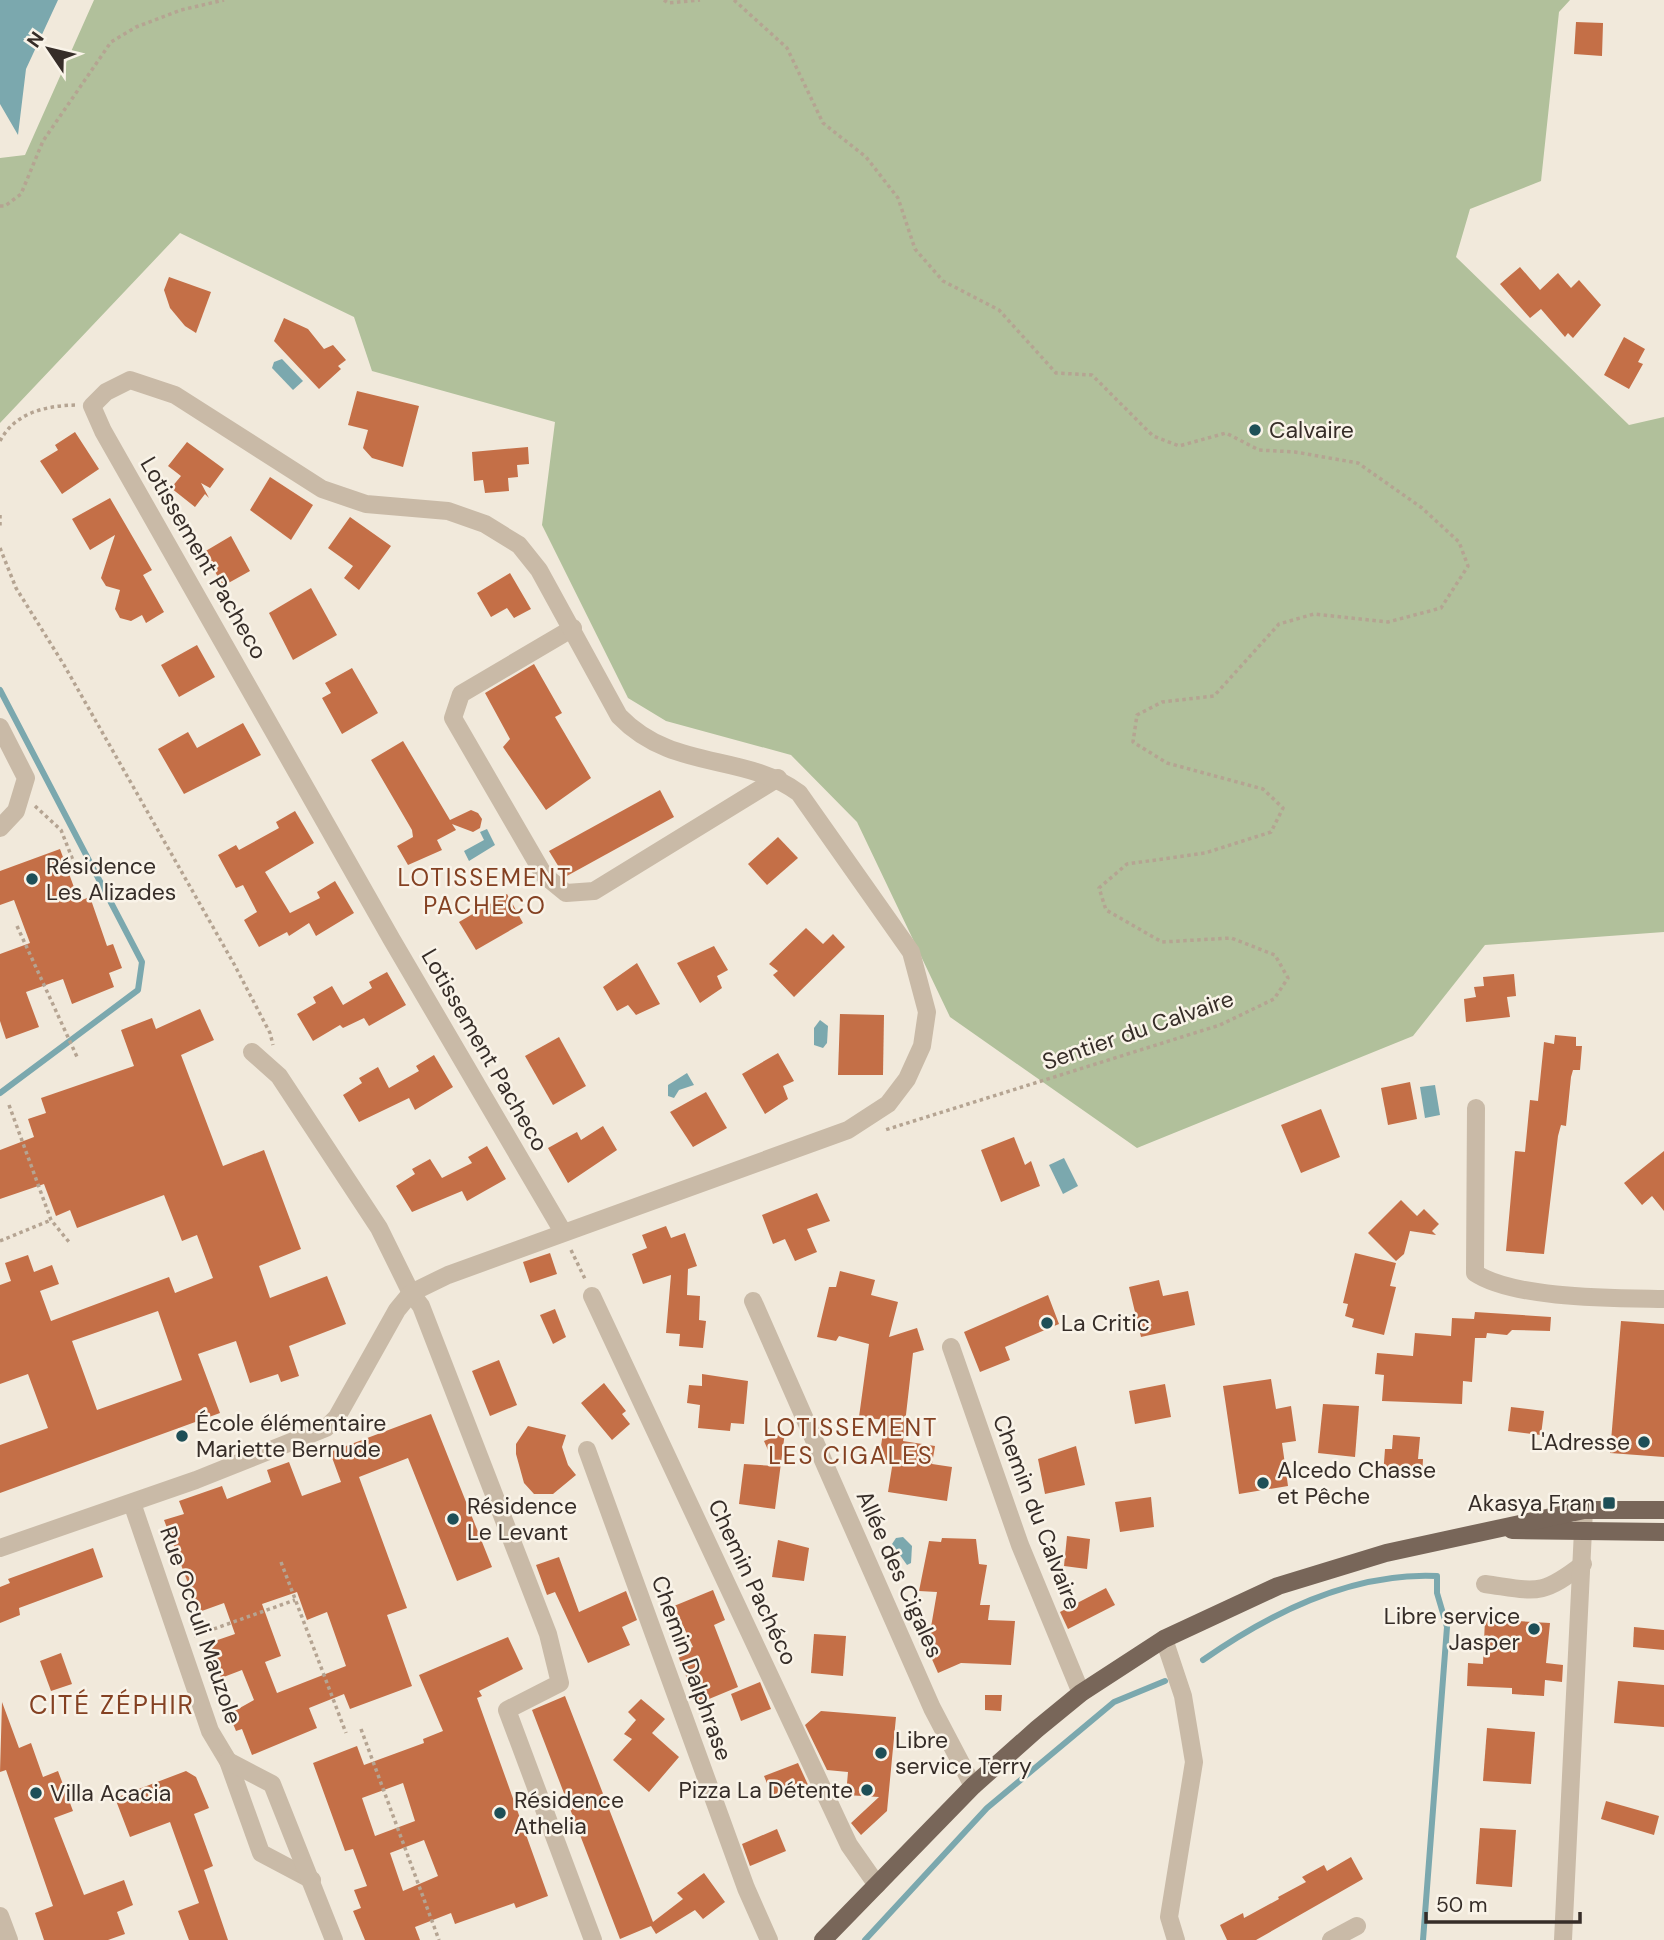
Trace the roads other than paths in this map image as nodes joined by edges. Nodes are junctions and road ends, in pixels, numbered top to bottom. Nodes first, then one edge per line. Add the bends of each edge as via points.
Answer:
1 (573, 628) junction
2 (0, 729) edge
3 (778, 778) junction
4 (0, 828) edge
5 (252, 1052) dead end
6 (1476, 1108) dead end
7 (563, 1231) junction
8 (411, 1293) junction
9 (592, 1296) road end
10 (1664, 1299) edge
11 (753, 1301) dead end
12 (951, 1347) dead end
13 (587, 1450) dead end
14 (132, 1503) junction
15 (1584, 1510) junction
16 (1664, 1510) edge
17 (1491, 1529) junction
18 (1584, 1532) junction
19 (1664, 1532) edge
20 (0, 1548) edge
21 (1583, 1564) junction
22 (1485, 1584) dead end
23 (1164, 1639) junction
24 (1081, 1693) junction
25 (228, 1761) junction
26 (973, 1786) junction
27 (312, 1880) junction
28 (877, 1885) junction
29 (0, 1916) edge
30 (1357, 1926) dead end
31 (9, 1940) edge
32 (334, 1940) edge
33 (593, 1940) edge
34 (769, 1940) edge
35 (822, 1940) edge
36 (1176, 1940) edge
37 (1331, 1940) edge
38 (1563, 1940) edge

1 - 3 street via 619,716 636,734 677,754
1 - 3 street via 461,694 453,718 544,875 566,893 594,891
1 - 7 street, Lotissement Pacheco via 519,545 485,524 448,511 366,504 322,489 175,396 130,380 106,392 92,406 392,940
2 - 4 street via 26,778 16,811
3 - 7 street via 799,793 911,952 928,1012 922,1046 907,1079 888,1104 848,1130
5 - 8 street via 279,1076 379,1228
6 - 10 street via 1475,1273 1491,1283 1583,1296
7 - 8 street
8 - 14 street via 326,1428
8 - 33 street via 421,1306 548,1634 560,1683 508,1710
9 - 28 street, Chemin Pachéco via 849,1844
11 - 26 street, Allée des Cigales via 932,1708
12 - 24 street, Chemin du Calvaire via 1020,1545
13 - 34 street, Chemin Dalphrase
14 - 20 street
14 - 25 street, Rue Occuli Mauzole via 210,1731
15 - 16 main road
15 - 17 main road
15 - 18 street
17 - 18 main road
17 - 23 main road via 1386,1553 1278,1586
18 - 19 main road
18 - 21 street
21 - 22 street via 1538,1592
21 - 38 street
23 - 24 main road
23 - 36 street via 1183,1696 1194,1762 1169,1917
24 - 26 main road
25 - 27 street via 272,1784
25 - 27 street, Rue Occuli Mauzole via 261,1853
26 - 28 main road
27 - 32 street
28 - 35 main road
29 - 31 street
30 - 37 street

